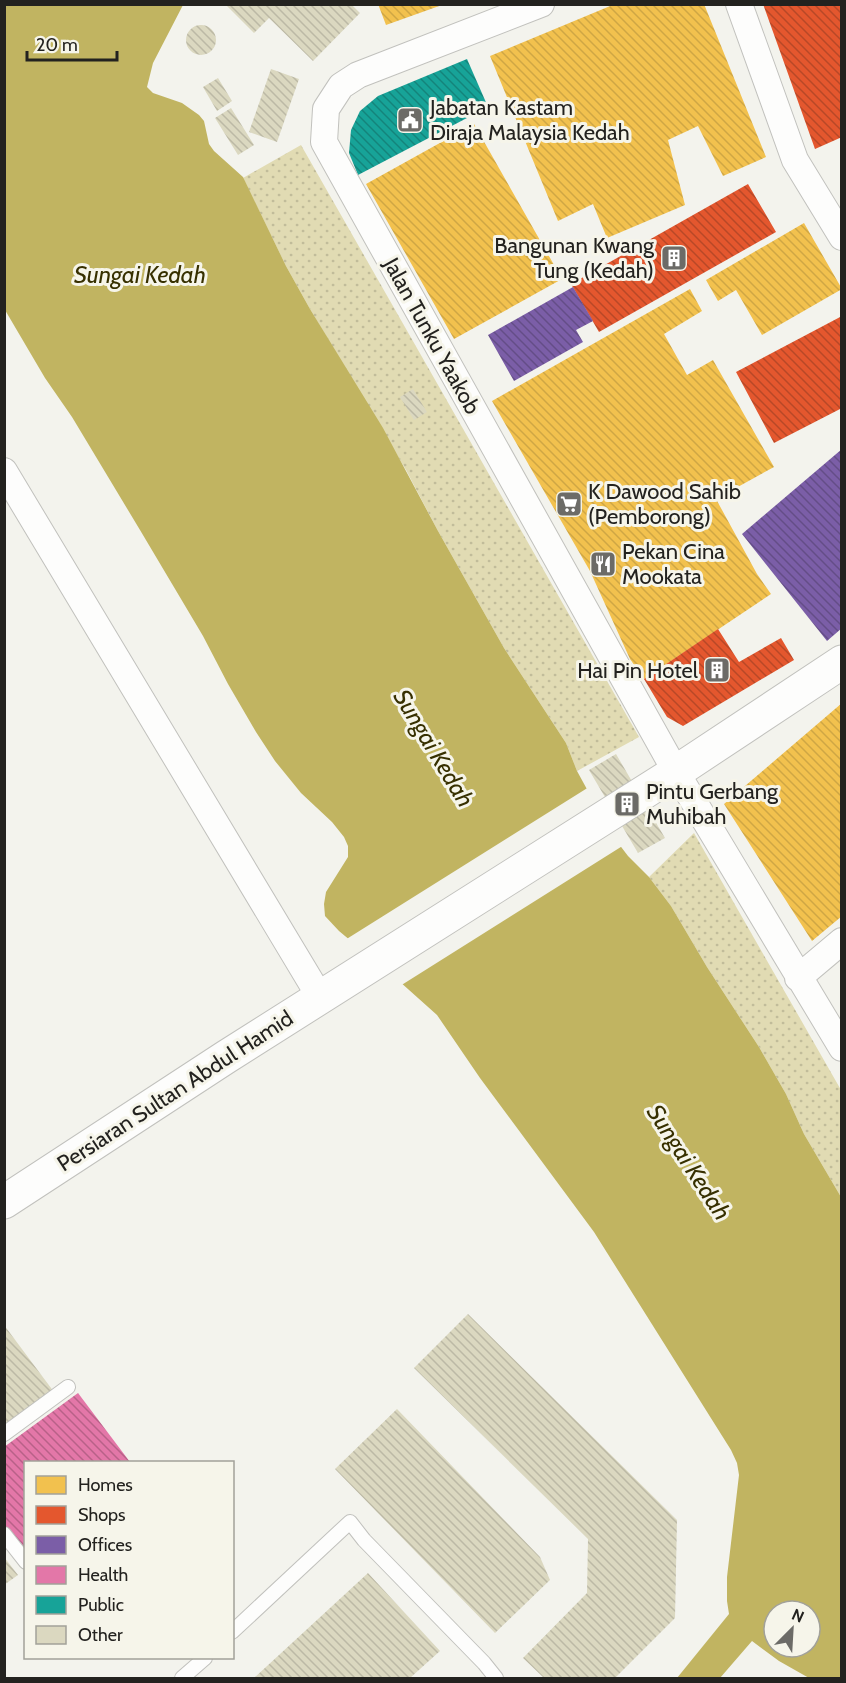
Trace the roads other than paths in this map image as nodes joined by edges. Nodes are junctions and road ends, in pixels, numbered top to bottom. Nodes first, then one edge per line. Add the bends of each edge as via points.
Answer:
1 (541, 4) edge
2 (739, 4) edge
3 (842, 237) edge
4 (4, 471) edge
5 (842, 662) edge
6 (663, 781) junction
7 (842, 941) edge
8 (798, 978) junction
9 (333, 989) junction
10 (842, 1048) edge
11 (4, 1202) edge
12 (68, 1387) dead end
13 (4, 1434) edge
14 (4, 1534) edge
15 (24, 1559) edge
16 (234, 1630) edge
17 (204, 1659) edge
18 (182, 1678) edge
19 (496, 1678) edge

1 - 6 street, Jalan Tunku Yaakob via 358,75 341,86 326,109 324,142
2 - 3 street via 795,160
4 - 9 street
5 - 6 main road, Persiaran Sultan Abdul Hamid
6 - 8 street, Jalan Tunku Yaakob
6 - 9 main road, Persiaran Sultan Abdul Hamid
7 - 8 street
8 - 10 street, Jalan Tunku Yaakob
9 - 11 main road, Persiaran Sultan Abdul Hamid
12 - 13 lane
14 - 15 lane
16 - 19 lane via 350,1522
17 - 18 lane

